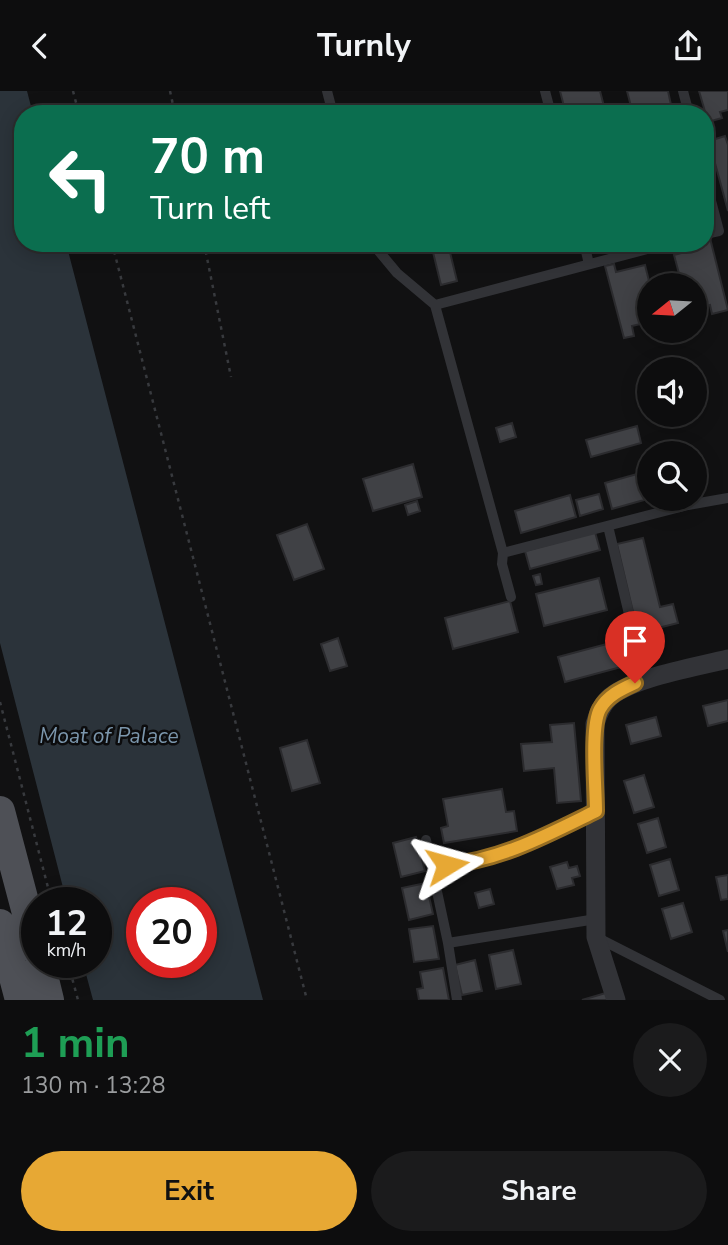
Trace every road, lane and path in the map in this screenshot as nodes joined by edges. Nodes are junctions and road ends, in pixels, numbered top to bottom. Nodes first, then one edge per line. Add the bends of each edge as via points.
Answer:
1 (714, 204) edge
2 (723, 229) edge
3 (114, 252) edge
4 (206, 252) edge
5 (380, 252) edge
6 (586, 252) edge
7 (635, 252) edge
8 (589, 264) junction
9 (435, 305) junction
10 (231, 377) dead end
11 (728, 498) edge
12 (608, 526) junction
13 (503, 553) junction
14 (511, 597) dead end
15 (634, 635) dead end
16 (728, 659) edge
17 (0, 702) edge
18 (0, 811) edge
19 (596, 811) junction
20 (426, 840) dead end
21 (431, 866) junction
22 (48, 887) edge
23 (21, 890) edge
24 (0, 924) edge
25 (596, 928) junction
26 (449, 943) junction
27 (44, 978) edge
28 (72, 978) edge
29 (20, 1000) edge
30 (49, 1000) edge
31 (78, 1000) edge
32 (307, 1000) edge
33 (457, 1000) edge
34 (616, 1000) edge
35 (720, 1000) edge

1 - 2 lane
3 - 32 path
4 - 10 path
5 - 9 lane
6 - 8 lane
7 - 8 lane
8 - 9 lane
9 - 13 lane
11 - 12 lane
12 - 13 lane
12 - 15 lane
13 - 14 lane
16 - 19 street via 635,683 608,699 595,723
17 - 22 path
18 - 23 main road
19 - 21 lane via 489,858
19 - 25 street
20 - 21 lane
21 - 26 lane
24 - 29 main road
25 - 26 lane
25 - 34 street
25 - 35 lane
26 - 33 lane
27 - 30 main road
28 - 31 path

